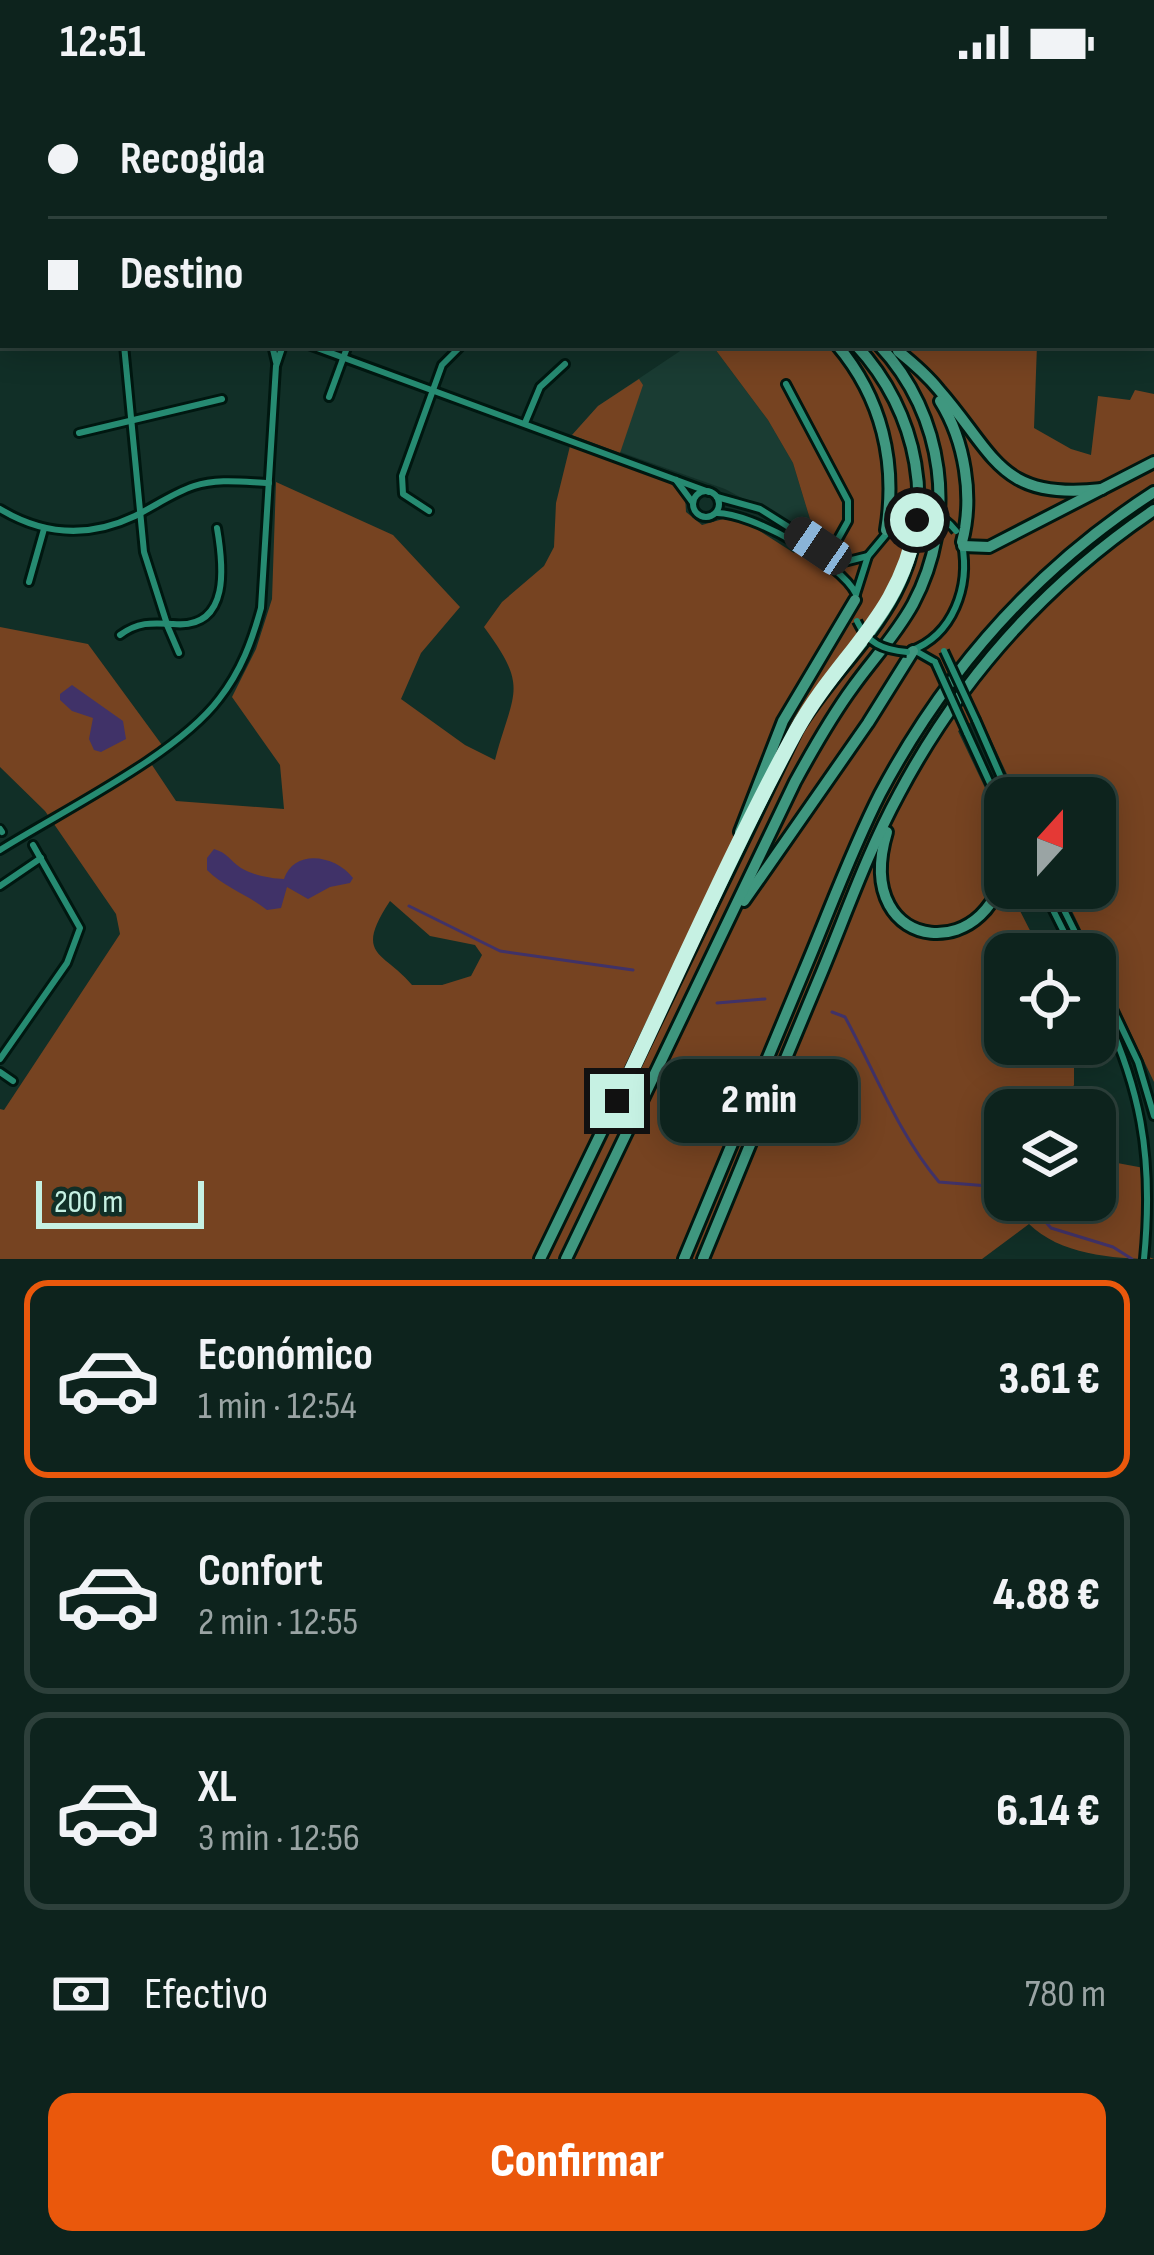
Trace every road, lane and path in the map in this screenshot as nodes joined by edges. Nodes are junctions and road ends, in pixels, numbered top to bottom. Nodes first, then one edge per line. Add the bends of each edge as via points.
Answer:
1 (124, 348) edge
2 (278, 348) edge
3 (316, 348) edge
4 (347, 348) edge
5 (459, 348) edge
6 (839, 348) edge
7 (858, 348) edge
8 (881, 348) edge
9 (895, 348) edge
10 (344, 358) junction
11 (565, 364) dead end
12 (786, 384) dead end
13 (432, 390) junction
14 (328, 397) dead end
15 (222, 399) dead end
16 (130, 422) junction
17 (525, 423) junction
18 (79, 433) dead end
19 (1154, 462) edge
20 (674, 478) junction
21 (269, 483) junction
22 (1102, 489) junction
23 (1154, 491) edge
24 (713, 494) junction
25 (693, 503) junction
26 (0, 508) edge
27 (1154, 510) edge
28 (430, 511) dead end
29 (716, 513) junction
30 (139, 514) junction
31 (217, 528) dead end
32 (44, 529) junction
33 (886, 530) junction
34 (960, 540) junction
35 (829, 555) junction
36 (868, 556) junction
37 (28, 582) dead end
38 (856, 597) junction
39 (166, 623) junction
40 (937, 634) junction
41 (120, 635) dead end
42 (911, 651) junction
43 (178, 653) dead end
44 (958, 696) junction
45 (991, 777) edge
46 (996, 777) edge
47 (33, 845) dead end
48 (0, 849) edge
49 (41, 858) junction
50 (731, 862) junction
51 (0, 886) edge
52 (984, 906) edge
53 (716, 950) junction
54 (1116, 1015) edge
55 (1116, 1038) edge
56 (0, 1059) edge
57 (0, 1072) edge
58 (13, 1081) dead end
59 (1154, 1116) edge
60 (540, 1259) edge
61 (566, 1259) edge
62 (684, 1259) edge
63 (703, 1259) edge
64 (1144, 1259) edge

1 - 16 street
2 - 21 street
3 - 10 street
4 - 10 street
5 - 13 street
6 - 33 highway via 882,427 891,489
7 - 50 highway via 889,387 912,443 919,496 910,557 879,618 804,718
8 - 53 highway via 915,393 932,437 940,486 933,552 902,623 794,782
9 - 22 highway via 1010,475 1058,491
9 - 34 highway via 940,400 958,436 965,478
10 - 13 street
10 - 14 street
11 - 17 street via 540,387
12 - 35 street via 848,501 848,521
13 - 17 street
13 - 28 street via 400,486
15 - 16 street
16 - 18 street
16 - 30 street
17 - 20 street
19 - 22 highway
20 - 24 street
20 - 25 street
21 - 30 street via 194,486
21 - 48 street via 261,608 251,644 218,701 177,741
22 - 34 highway via 989,547
23 - 62 highway via 1043,577 971,653 911,739 853,854
24 - 25 street
24 - 29 street
24 - 35 street via 760,509
25 - 29 street via 703,517
26 - 32 street
27 - 44 highway via 1031,611
29 - 38 street via 769,529 848,578
30 - 32 street via 92,530
30 - 39 street
31 - 39 street via 225,571 212,609
32 - 37 street
33 - 34 street, bridge via 924,511 940,516
33 - 36 street
34 - 40 street via 964,585
35 - 36 street via 844,562
36 - 38 street
38 - 42 street, bridge via 862,632 878,646
38 - 50 highway via 783,722
39 - 41 street
39 - 43 street
40 - 42 street
40 - 46 street, bridge
42 - 45 street, bridge via 935,662
42 - 53 highway
44 - 52 highway via 887,830 884,898 915,931 940,935 963,928
44 - 63 highway via 881,830
47 - 49 street
49 - 51 street
49 - 56 street via 80,928
50 - 60 highway
53 - 61 highway
54 - 59 street
55 - 64 street via 1144,1114 1151,1170
57 - 58 street

